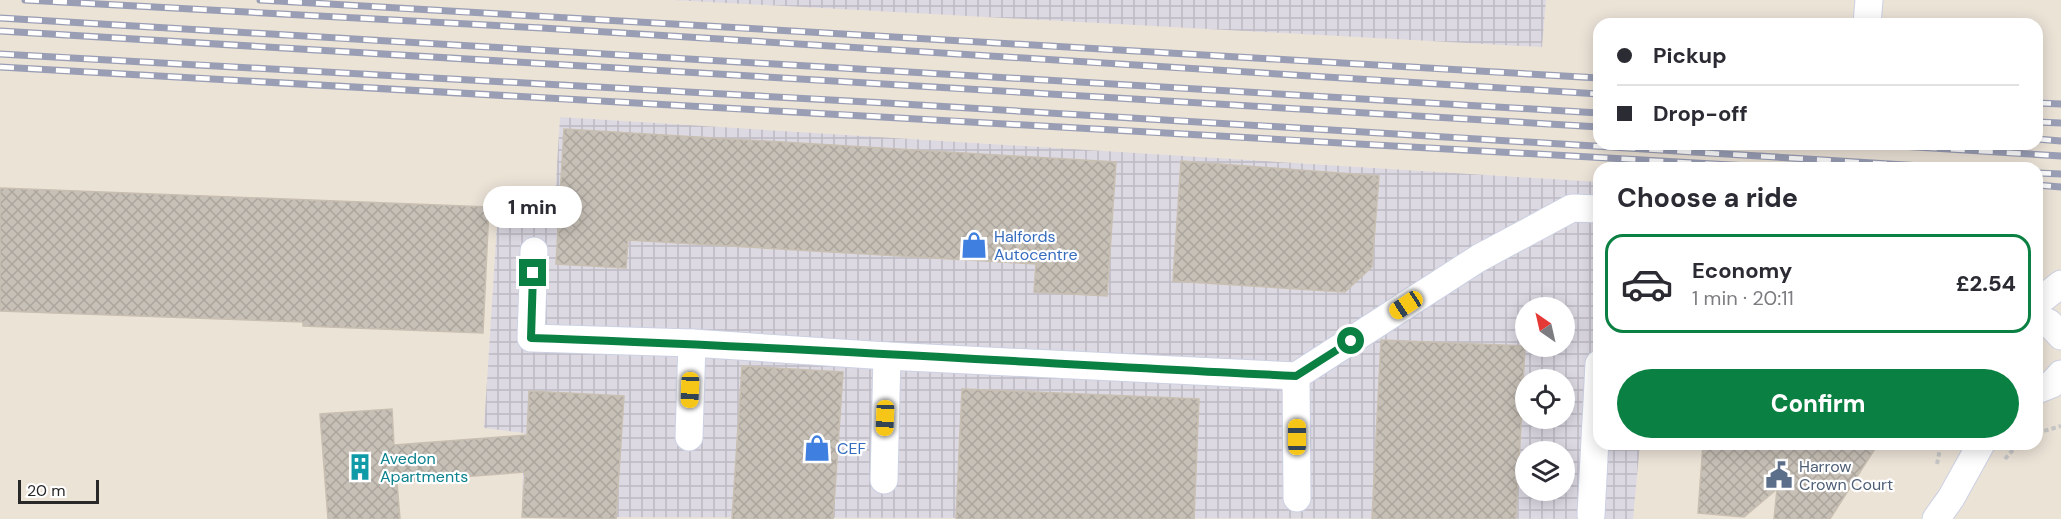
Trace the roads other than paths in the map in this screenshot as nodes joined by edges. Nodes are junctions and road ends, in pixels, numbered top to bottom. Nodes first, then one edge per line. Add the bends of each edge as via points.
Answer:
1 (1869, 0) edge
2 (1868, 18) edge
3 (1593, 209) edge
4 (534, 251) dead end
5 (2061, 284) edge
6 (2043, 298) edge
7 (2043, 320) edge
8 (2061, 336) edge
9 (692, 343) junction
10 (887, 356) junction
11 (1296, 376) junction
12 (688, 437) dead end
13 (1594, 450) edge
14 (1978, 450) edge
15 (884, 480) dead end
16 (1297, 498) dead end
17 (1591, 515) dead end
18 (1936, 519) edge

1 - 2 street
3 - 11 street via 1572,208 1479,258
4 - 9 street via 531,338
5 - 6 street
7 - 8 street
9 - 10 street
9 - 12 street
10 - 11 street
10 - 15 street
11 - 16 street
13 - 17 street
14 - 18 street

